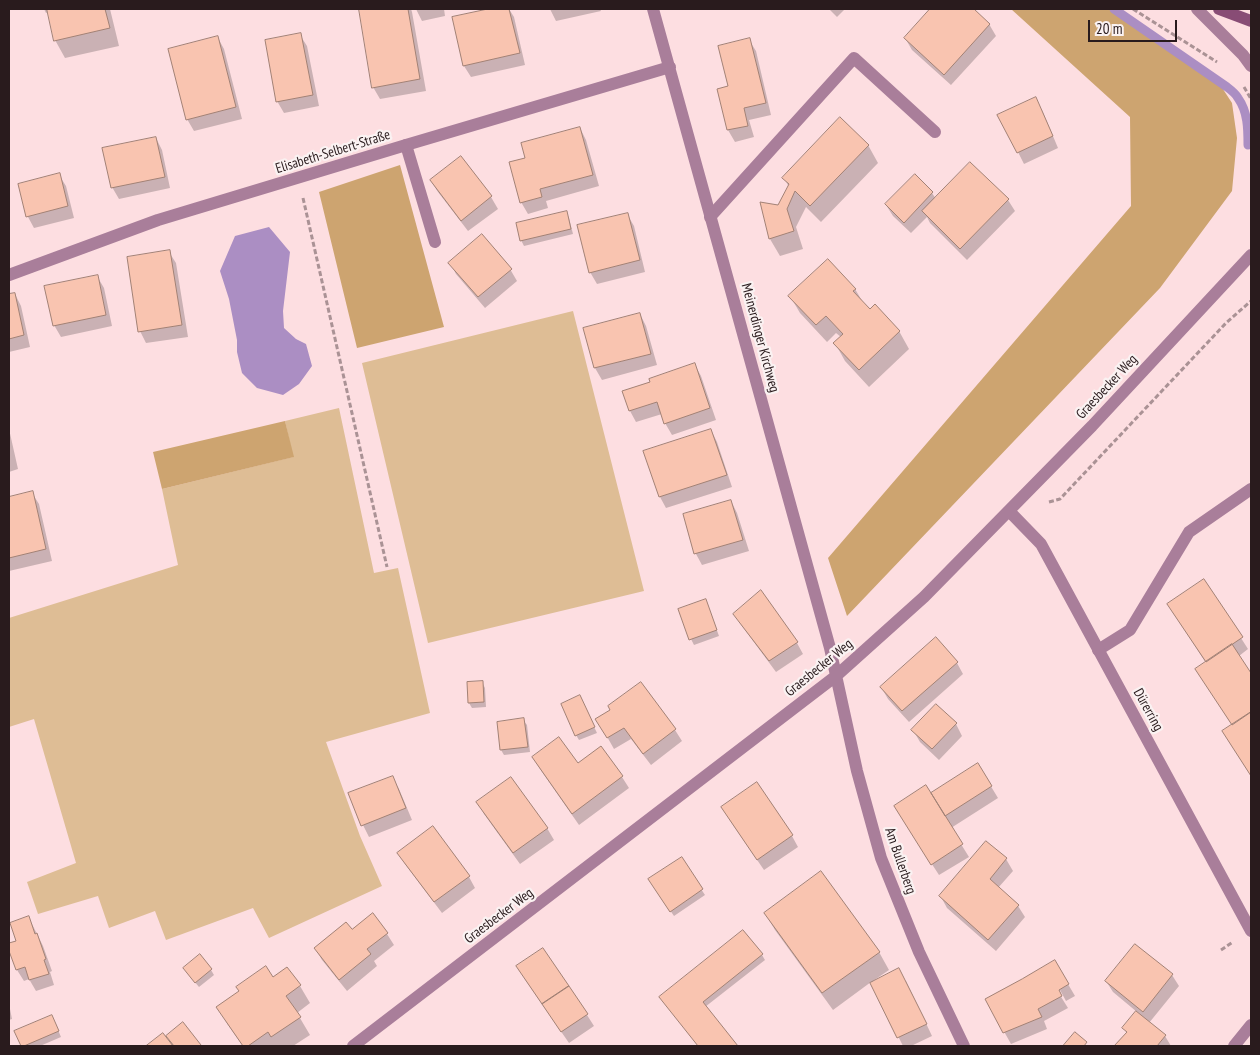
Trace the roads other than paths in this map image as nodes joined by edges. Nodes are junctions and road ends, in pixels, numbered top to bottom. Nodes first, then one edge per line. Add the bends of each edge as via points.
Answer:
1 (653, 9) edge
2 (1197, 9) edge
3 (1219, 9) edge
4 (1251, 21) edge
5 (1251, 66) edge
6 (670, 67) junction
7 (935, 132) dead end
8 (406, 145) junction
9 (710, 217) junction
10 (435, 242) dead end
11 (1251, 255) edge
12 (9, 275) edge
13 (1251, 488) edge
14 (1009, 511) junction
15 (1098, 650) junction
16 (836, 676) junction
17 (1251, 931) edge
18 (1251, 1025) edge
19 (353, 1046) edge
20 (964, 1046) edge
21 (1234, 1046) edge

1 - 6 street, Meinerdinger Kirchweg
2 - 5 street
3 - 4 main road
6 - 8 street, Elisabeth-Selbert-Straße
6 - 9 street, Meinerdinger Kirchweg
7 - 9 street via 854,58
8 - 10 street
8 - 12 street, Elisabeth-Selbert-Straße via 158,220
9 - 16 street, Meinerdinger Kirchweg
11 - 14 street, Graesbecker Weg
13 - 15 street via 1188,532 1130,630
14 - 15 street, Dürerring via 1041,544
14 - 16 street, Graesbecker Weg via 924,597
15 - 17 street, Dürerring
16 - 19 street, Graesbecker Weg
16 - 20 street, Am Bullerberg via 881,858 919,952
18 - 21 street

